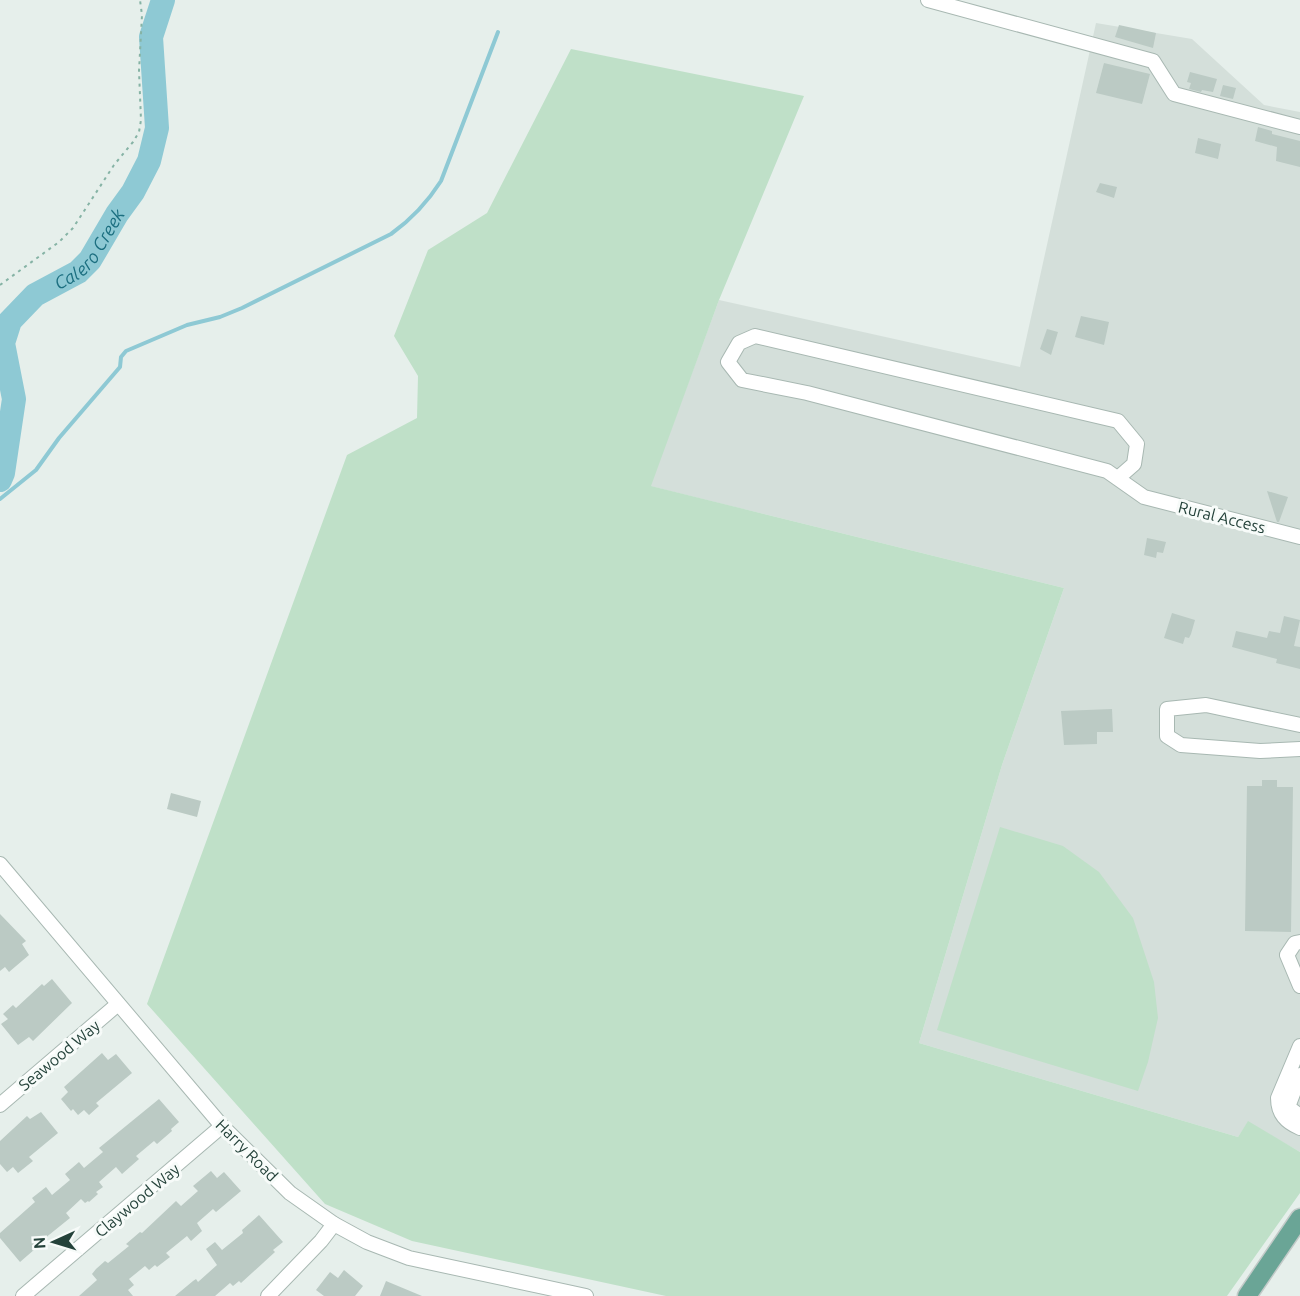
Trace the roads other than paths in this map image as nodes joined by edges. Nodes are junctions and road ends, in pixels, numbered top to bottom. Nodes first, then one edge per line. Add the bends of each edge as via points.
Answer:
1 (928, 0) edge
2 (1300, 127) edge
3 (1118, 478) junction
4 (1300, 537) edge
5 (1300, 725) edge
6 (1300, 749) edge
7 (0, 864) edge
8 (1300, 942) edge
9 (1300, 986) edge
10 (118, 1004) junction
11 (1300, 1046) edge
12 (1300, 1075) edge
13 (0, 1105) edge
14 (1300, 1116) edge
15 (222, 1126) junction
16 (1300, 1128) edge
17 (1300, 1218) edge
18 (334, 1224) junction
19 (23, 1296) edge
20 (268, 1296) edge
21 (586, 1296) edge
22 (1247, 1296) edge

1 - 2 street via 1153,60 1174,94
3 - 3 street via 1107,471 807,393 742,380 728,362 739,344 755,336 1118,422 1137,444 1134,464
3 - 4 street, Rural Access via 1144,497
5 - 6 street via 1206,705 1167,709 1167,736 1181,745 1260,751
7 - 10 street, Harry Road
8 - 9 street via 1287,955
10 - 13 street, Seawood Way
10 - 15 street, Harry Road
11 - 16 street via 1278,1098 1284,1119
12 - 14 street via 1288,1107
15 - 18 street, Harry Road via 290,1192
15 - 19 street, Claywood Way
17 - 22 main road
18 - 20 street
18 - 21 street, Harry Road via 409,1258

